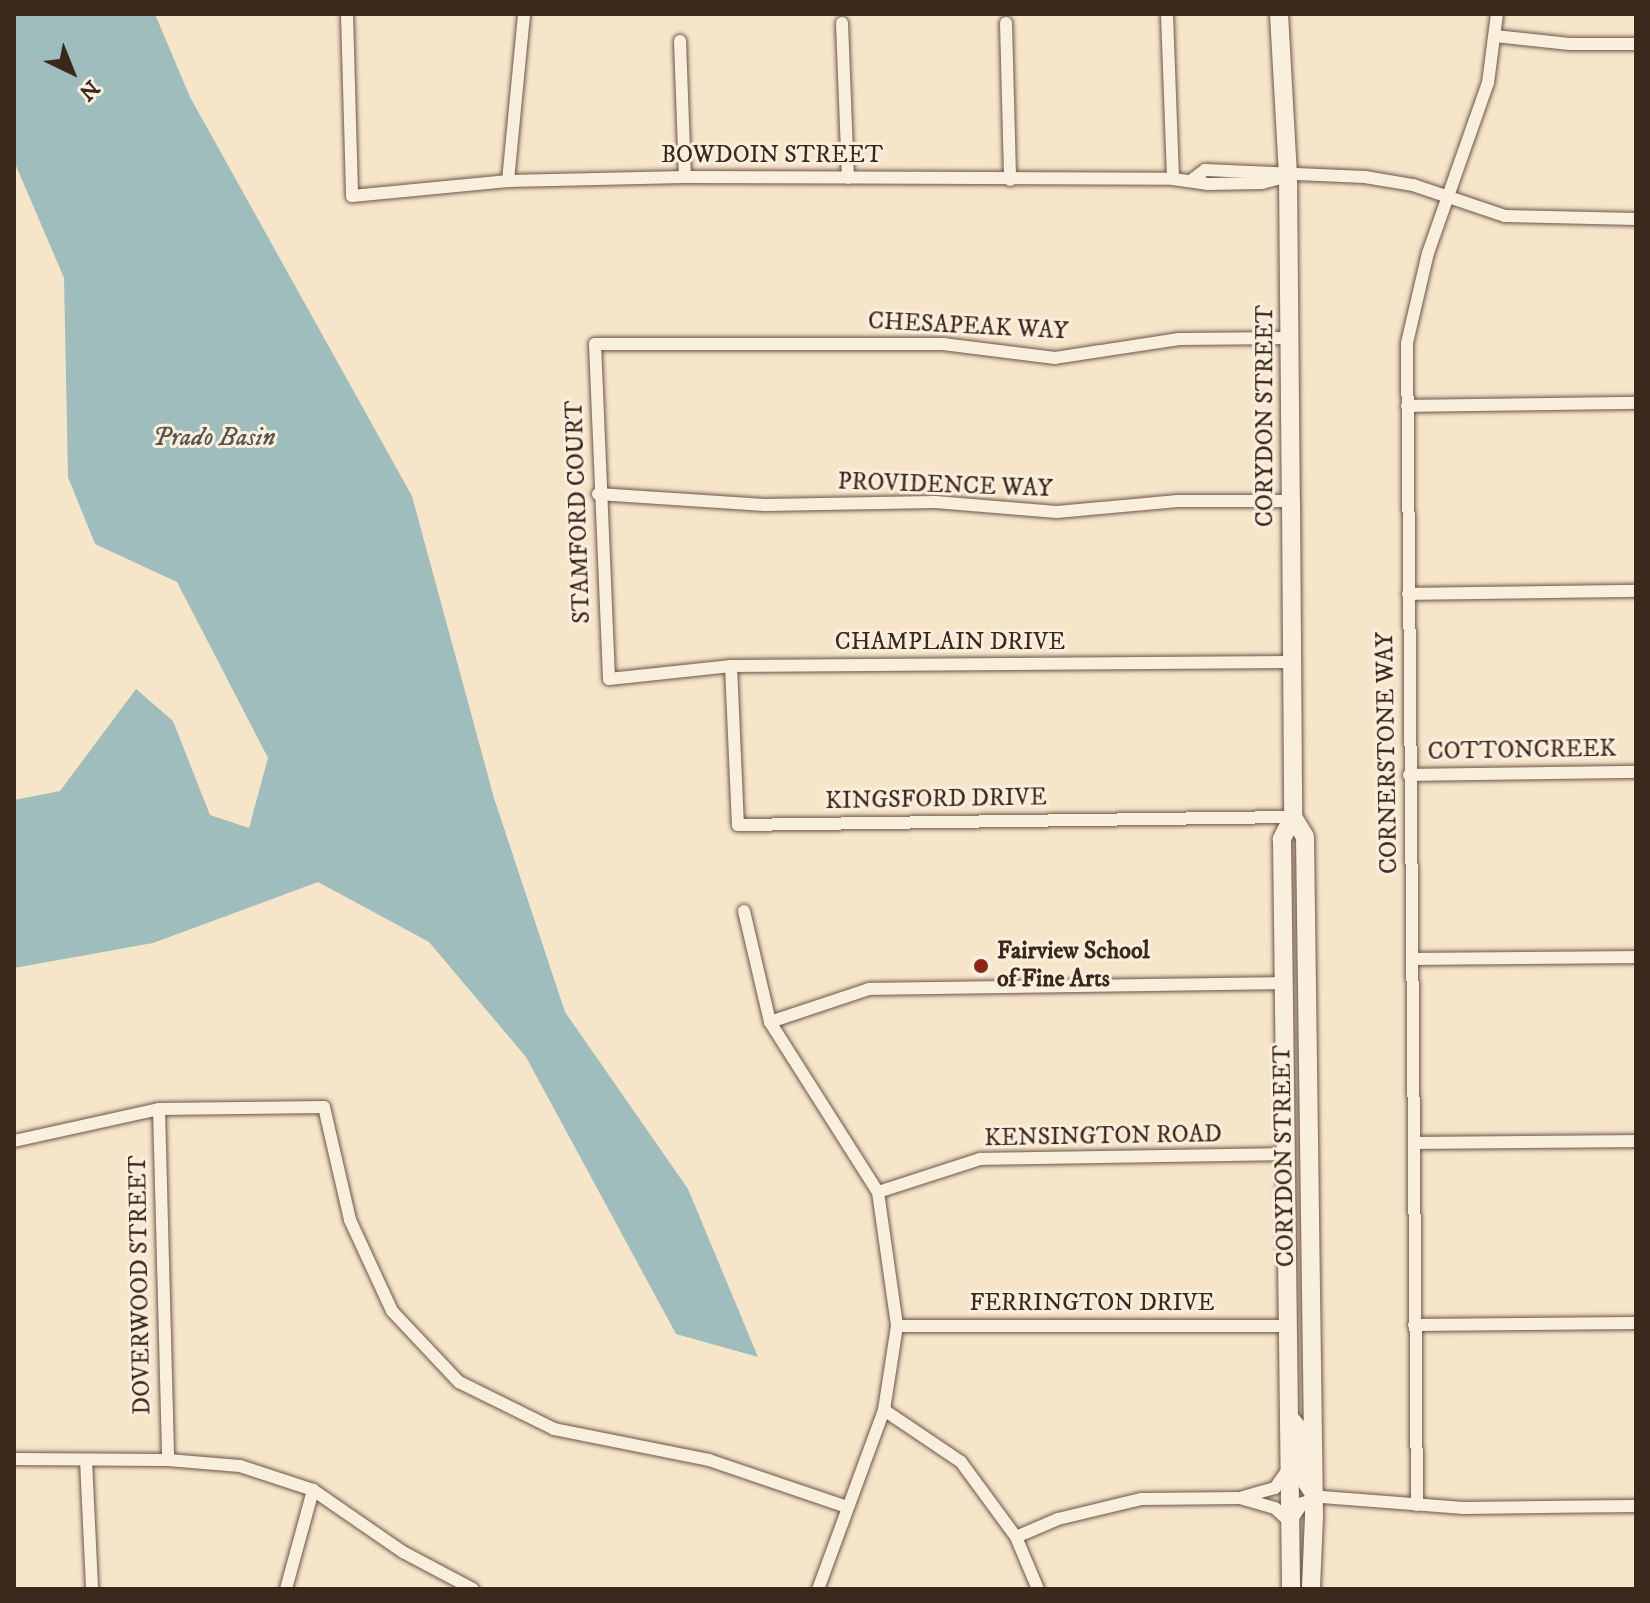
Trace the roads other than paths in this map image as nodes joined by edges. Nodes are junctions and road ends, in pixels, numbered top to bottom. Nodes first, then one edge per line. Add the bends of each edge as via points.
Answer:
1 (347, 14) edge
2 (524, 14) edge
3 (1167, 14) edge
4 (1279, 14) edge
5 (1497, 14) edge
6 (842, 23) dead end
7 (1006, 23) dead end
8 (1495, 36) junction
9 (680, 41) dead end
10 (1636, 44) edge
11 (1288, 176) junction
12 (685, 177) junction
13 (848, 178) junction
14 (1173, 179) junction
15 (1010, 180) junction
16 (508, 181) junction
17 (1447, 198) junction
18 (1636, 219) edge
19 (1289, 338) junction
20 (595, 344) joint
21 (1636, 403) edge
22 (1407, 406) junction
23 (598, 494) junction
24 (1291, 501) junction
25 (1636, 591) edge
26 (1408, 594) junction
27 (1291, 662) junction
28 (731, 666) junction
29 (609, 679) joint
30 (1636, 772) edge
31 (1409, 775) junction
32 (1293, 817) junction
33 (744, 911) dead end
34 (1636, 957) edge
35 (1412, 959) junction
36 (1284, 983) junction
37 (770, 1022) junction
38 (159, 1109) junction
39 (14, 1141) edge
40 (1636, 1141) edge
41 (1415, 1143) junction
42 (1285, 1154) junction
43 (878, 1192) junction
44 (1636, 1323) edge
45 (1414, 1325) junction
46 (897, 1326) junction
47 (1286, 1326) junction
48 (884, 1410) junction
49 (1291, 1415) junction
50 (14, 1459) edge
51 (86, 1460) junction
52 (168, 1460) junction
53 (1289, 1466) junction
54 (313, 1490) junction
55 (1313, 1497) junction
56 (1240, 1498) junction
57 (1417, 1505) junction
58 (1636, 1506) edge
59 (847, 1507) junction
60 (1290, 1522) junction
61 (1016, 1537) junction
62 (92, 1589) edge
63 (286, 1589) edge
64 (473, 1589) edge
65 (818, 1589) edge
66 (1038, 1589) edge
67 (1291, 1589) edge
68 (1311, 1589) edge

1 - 16 street, BOWDOIN STREET via 352,196
2 - 16 street
3 - 14 street
4 - 11 main road, CORYDON STREET
5 - 8 street, CORNERSTONE WAY
6 - 13 street
7 - 15 street
8 - 10 street
8 - 17 street, CORNERSTONE WAY via 1488,83
9 - 12 street
11 - 14 street, BOWDOIN STREET via 1262,170 1205,170 1193,179
11 - 17 street, BOWDOIN STREET via 1365,177
11 - 19 main road, CORYDON STREET
12 - 13 street, BOWDOIN STREET
12 - 16 street, BOWDOIN STREET
13 - 15 street, BOWDOIN STREET
14 - 15 street, BOWDOIN STREET
17 - 18 street, BOWDOIN STREET via 1540,220
17 - 22 street, CORNERSTONE WAY via 1418,286 1407,343
19 - 20 street, CHESAPEAK WAY via 1179,339 1055,358 943,344
19 - 24 main road, CORYDON STREET
20 - 23 street, STAMFORD COURT
21 - 22 street
22 - 26 street, CORNERSTONE WAY
23 - 24 street, PROVIDENCE WAY via 765,505 935,502 1057,512 1177,501
23 - 29 street, STAMFORD COURT
24 - 27 main road, CORYDON STREET
25 - 26 street
26 - 31 street, CORNERSTONE WAY
27 - 28 street, CHAMPLAIN DRIVE
27 - 32 main road, CORYDON STREET
28 - 29 street, CHAMPLAIN DRIVE
28 - 32 street, KINGSFORD DRIVE via 738,825
30 - 31 street, COTTONCREEK
31 - 35 street, CORNERSTONE WAY
32 - 36 main road, CORYDON STREET via 1282,839
32 - 55 main road, CORYDON STREET via 1305,837
33 - 37 street
34 - 35 street
35 - 41 street, CORNERSTONE WAY
36 - 37 street via 869,989
36 - 42 main road, CORYDON STREET
37 - 43 street
38 - 39 street
38 - 52 street, DOVERWOOD STREET
38 - 59 street via 324,1107 350,1220 392,1311 459,1382 554,1429 709,1460
40 - 41 street
41 - 45 street, CORNERSTONE WAY
42 - 43 street, KENSINGTON ROAD via 980,1159
42 - 47 main road, CORYDON STREET
43 - 46 street
44 - 45 street
45 - 57 street, CORNERSTONE WAY
46 - 47 street, FERRINGTON DRIVE
46 - 48 street
47 - 49 main road, CORYDON STREET
48 - 59 street
48 - 61 street via 961,1462
49 - 53 main road, CORYDON STREET
49 - 55 street, CORYDON STREET via 1299,1425 1300,1478
50 - 51 street
51 - 52 street
51 - 62 street
52 - 54 street via 240,1466
53 - 56 street via 1275,1488
53 - 60 main road, CORYDON STREET
54 - 63 street
54 - 64 street via 436,1573
55 - 57 street via 1358,1496
55 - 60 street via 1295,1510
55 - 68 main road, CORYDON STREET
56 - 60 street via 1282,1511
56 - 61 street via 1141,1499 1102,1506
57 - 58 street
59 - 65 street
60 - 67 main road, CORYDON STREET
61 - 66 street

